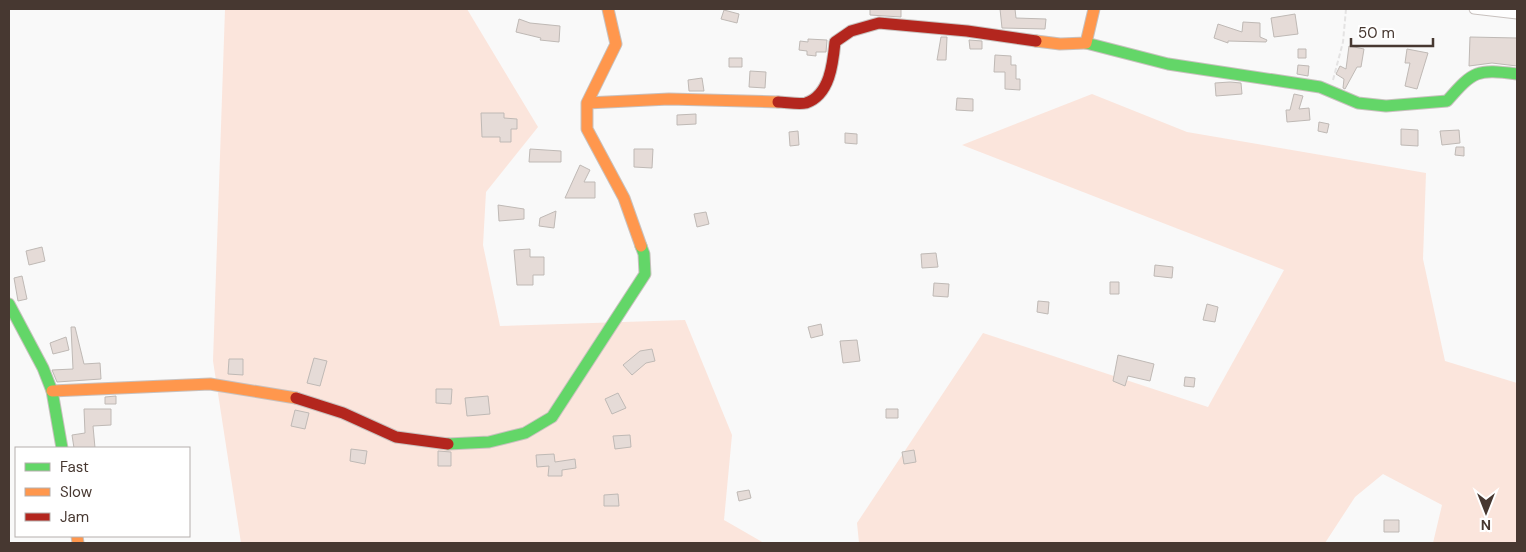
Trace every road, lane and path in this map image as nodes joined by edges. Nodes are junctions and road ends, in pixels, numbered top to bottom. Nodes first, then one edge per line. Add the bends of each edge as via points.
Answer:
1 (608, 9) edge
2 (1094, 9) edge
3 (1346, 9) edge
4 (1474, 9) edge
5 (1517, 14) edge
6 (1086, 43) junction
7 (1517, 74) edge
8 (1329, 91) junction
9 (587, 103) junction
10 (9, 304) edge
11 (12, 316) edge
12 (52, 391) junction
13 (62, 447) edge

1 - 9 street via 616,44
2 - 6 street
3 - 8 path via 1343,42
4 - 5 street
6 - 8 street via 1168,64
6 - 9 street via 1060,44 879,22 851,31 835,42 827,85 818,96 805,103 706,99
7 - 8 street via 1484,70 1469,74 1447,100 1386,106 1358,102
9 - 12 street via 587,129 624,198 644,254 645,274 552,417 525,433 489,442 448,444 396,437 343,413 286,395 210,384
10 - 11 street
11 - 12 street via 43,368
12 - 13 street

